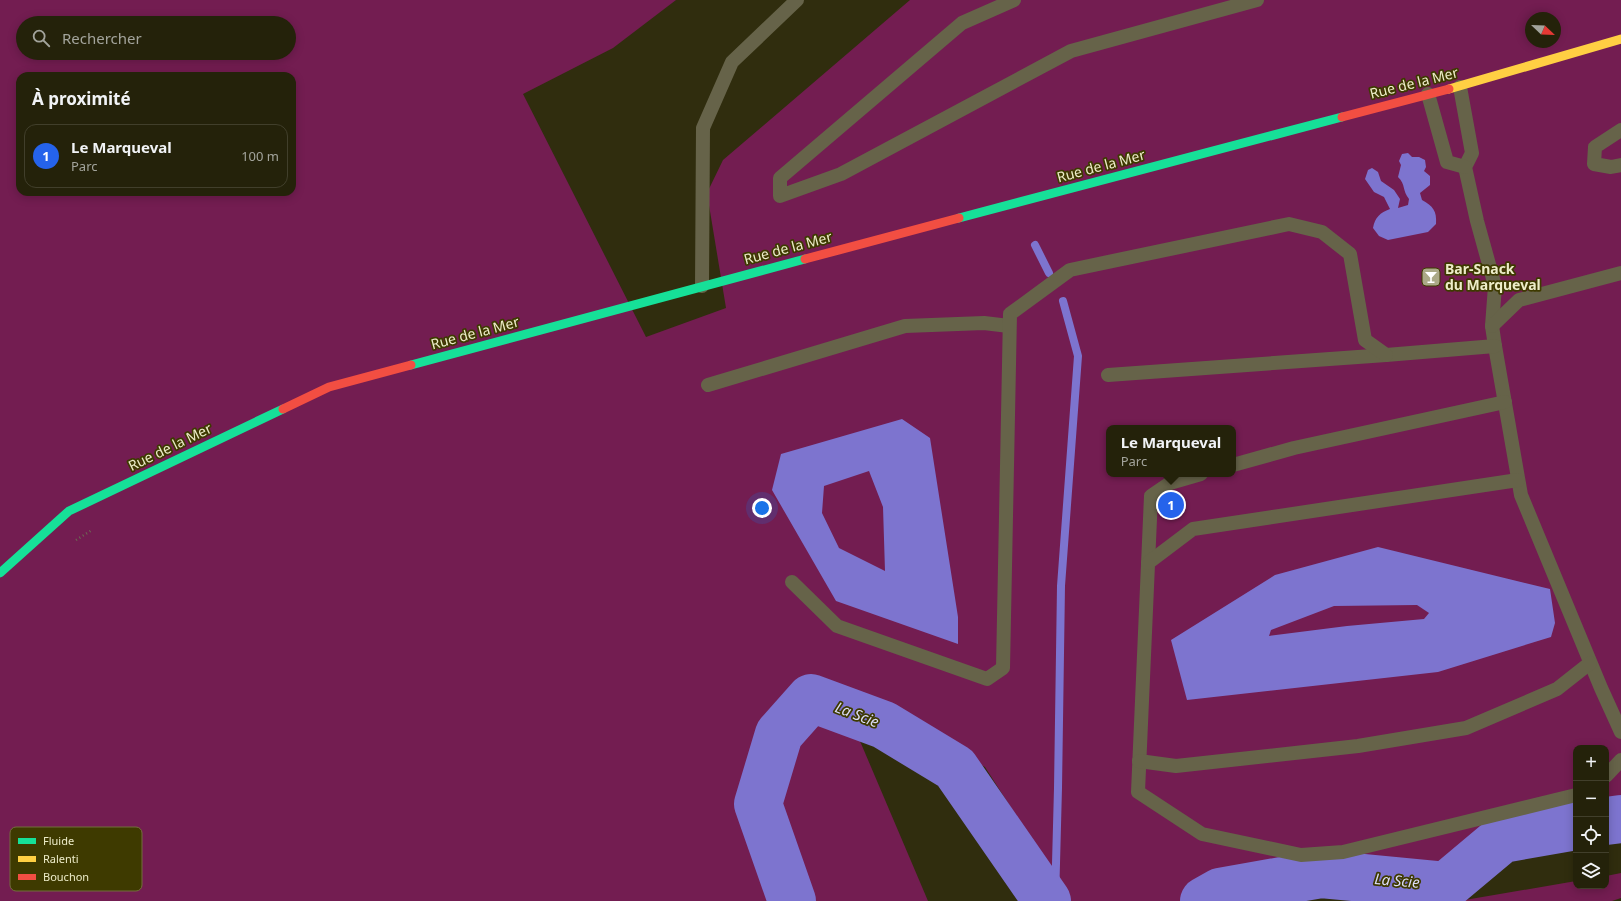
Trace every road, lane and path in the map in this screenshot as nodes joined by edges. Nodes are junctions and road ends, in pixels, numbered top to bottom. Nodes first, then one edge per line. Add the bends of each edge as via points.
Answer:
1 (797, 0) edge
2 (1014, 0) edge
3 (1257, 0) edge
4 (1621, 39) edge
5 (1460, 87) junction
6 (1428, 94) junction
7 (1621, 130) edge
8 (1621, 165) edge
9 (1465, 167) junction
10 (1621, 273) edge
11 (702, 286) junction
12 (1009, 326) junction
13 (1492, 326) junction
14 (1494, 346) junction
15 (1386, 355) junction
16 (1108, 375) dead end
17 (708, 385) dead end
18 (1505, 402) junction
19 (1236, 464) edge
20 (1191, 477) edge
21 (1518, 480) junction
22 (1148, 563) junction
23 (0, 573) edge
24 (792, 582) dead end
25 (1590, 663) junction
26 (1621, 732) edge
27 (1621, 760) edge
28 (1139, 761) junction
29 (1609, 773) edge
30 (1573, 796) edge

1 - 11 lane via 732,62 703,128
2 - 3 lane via 962,23 780,178 780,196 841,174 1071,51
4 - 5 street, Rue de la Mer
5 - 6 street, Rue de la Mer
5 - 9 lane via 1472,153
6 - 9 lane via 1447,162
6 - 11 street, Rue de la Mer
7 - 8 lane via 1595,147 1594,164 1611,168
9 - 13 lane via 1495,286
10 - 13 lane via 1519,300
11 - 23 street, Rue de la Mer via 329,386 69,511
12 - 15 lane via 1010,314 1070,270 1290,224 1322,232 1350,254 1365,340
12 - 17 lane via 984,323 905,326
12 - 24 lane via 1003,668 986,679 837,626
13 - 14 lane
14 - 15 lane
14 - 18 lane
15 - 16 lane
18 - 19 lane via 1294,448
18 - 21 lane
20 - 22 lane via 1170,483 1152,496
21 - 22 lane via 1192,529
21 - 25 lane via 1521,495
22 - 28 lane
25 - 26 lane
25 - 28 lane via 1557,689 1466,728 1358,746 1176,766
27 - 29 lane
28 - 30 lane via 1138,792 1202,834 1301,855 1343,852

